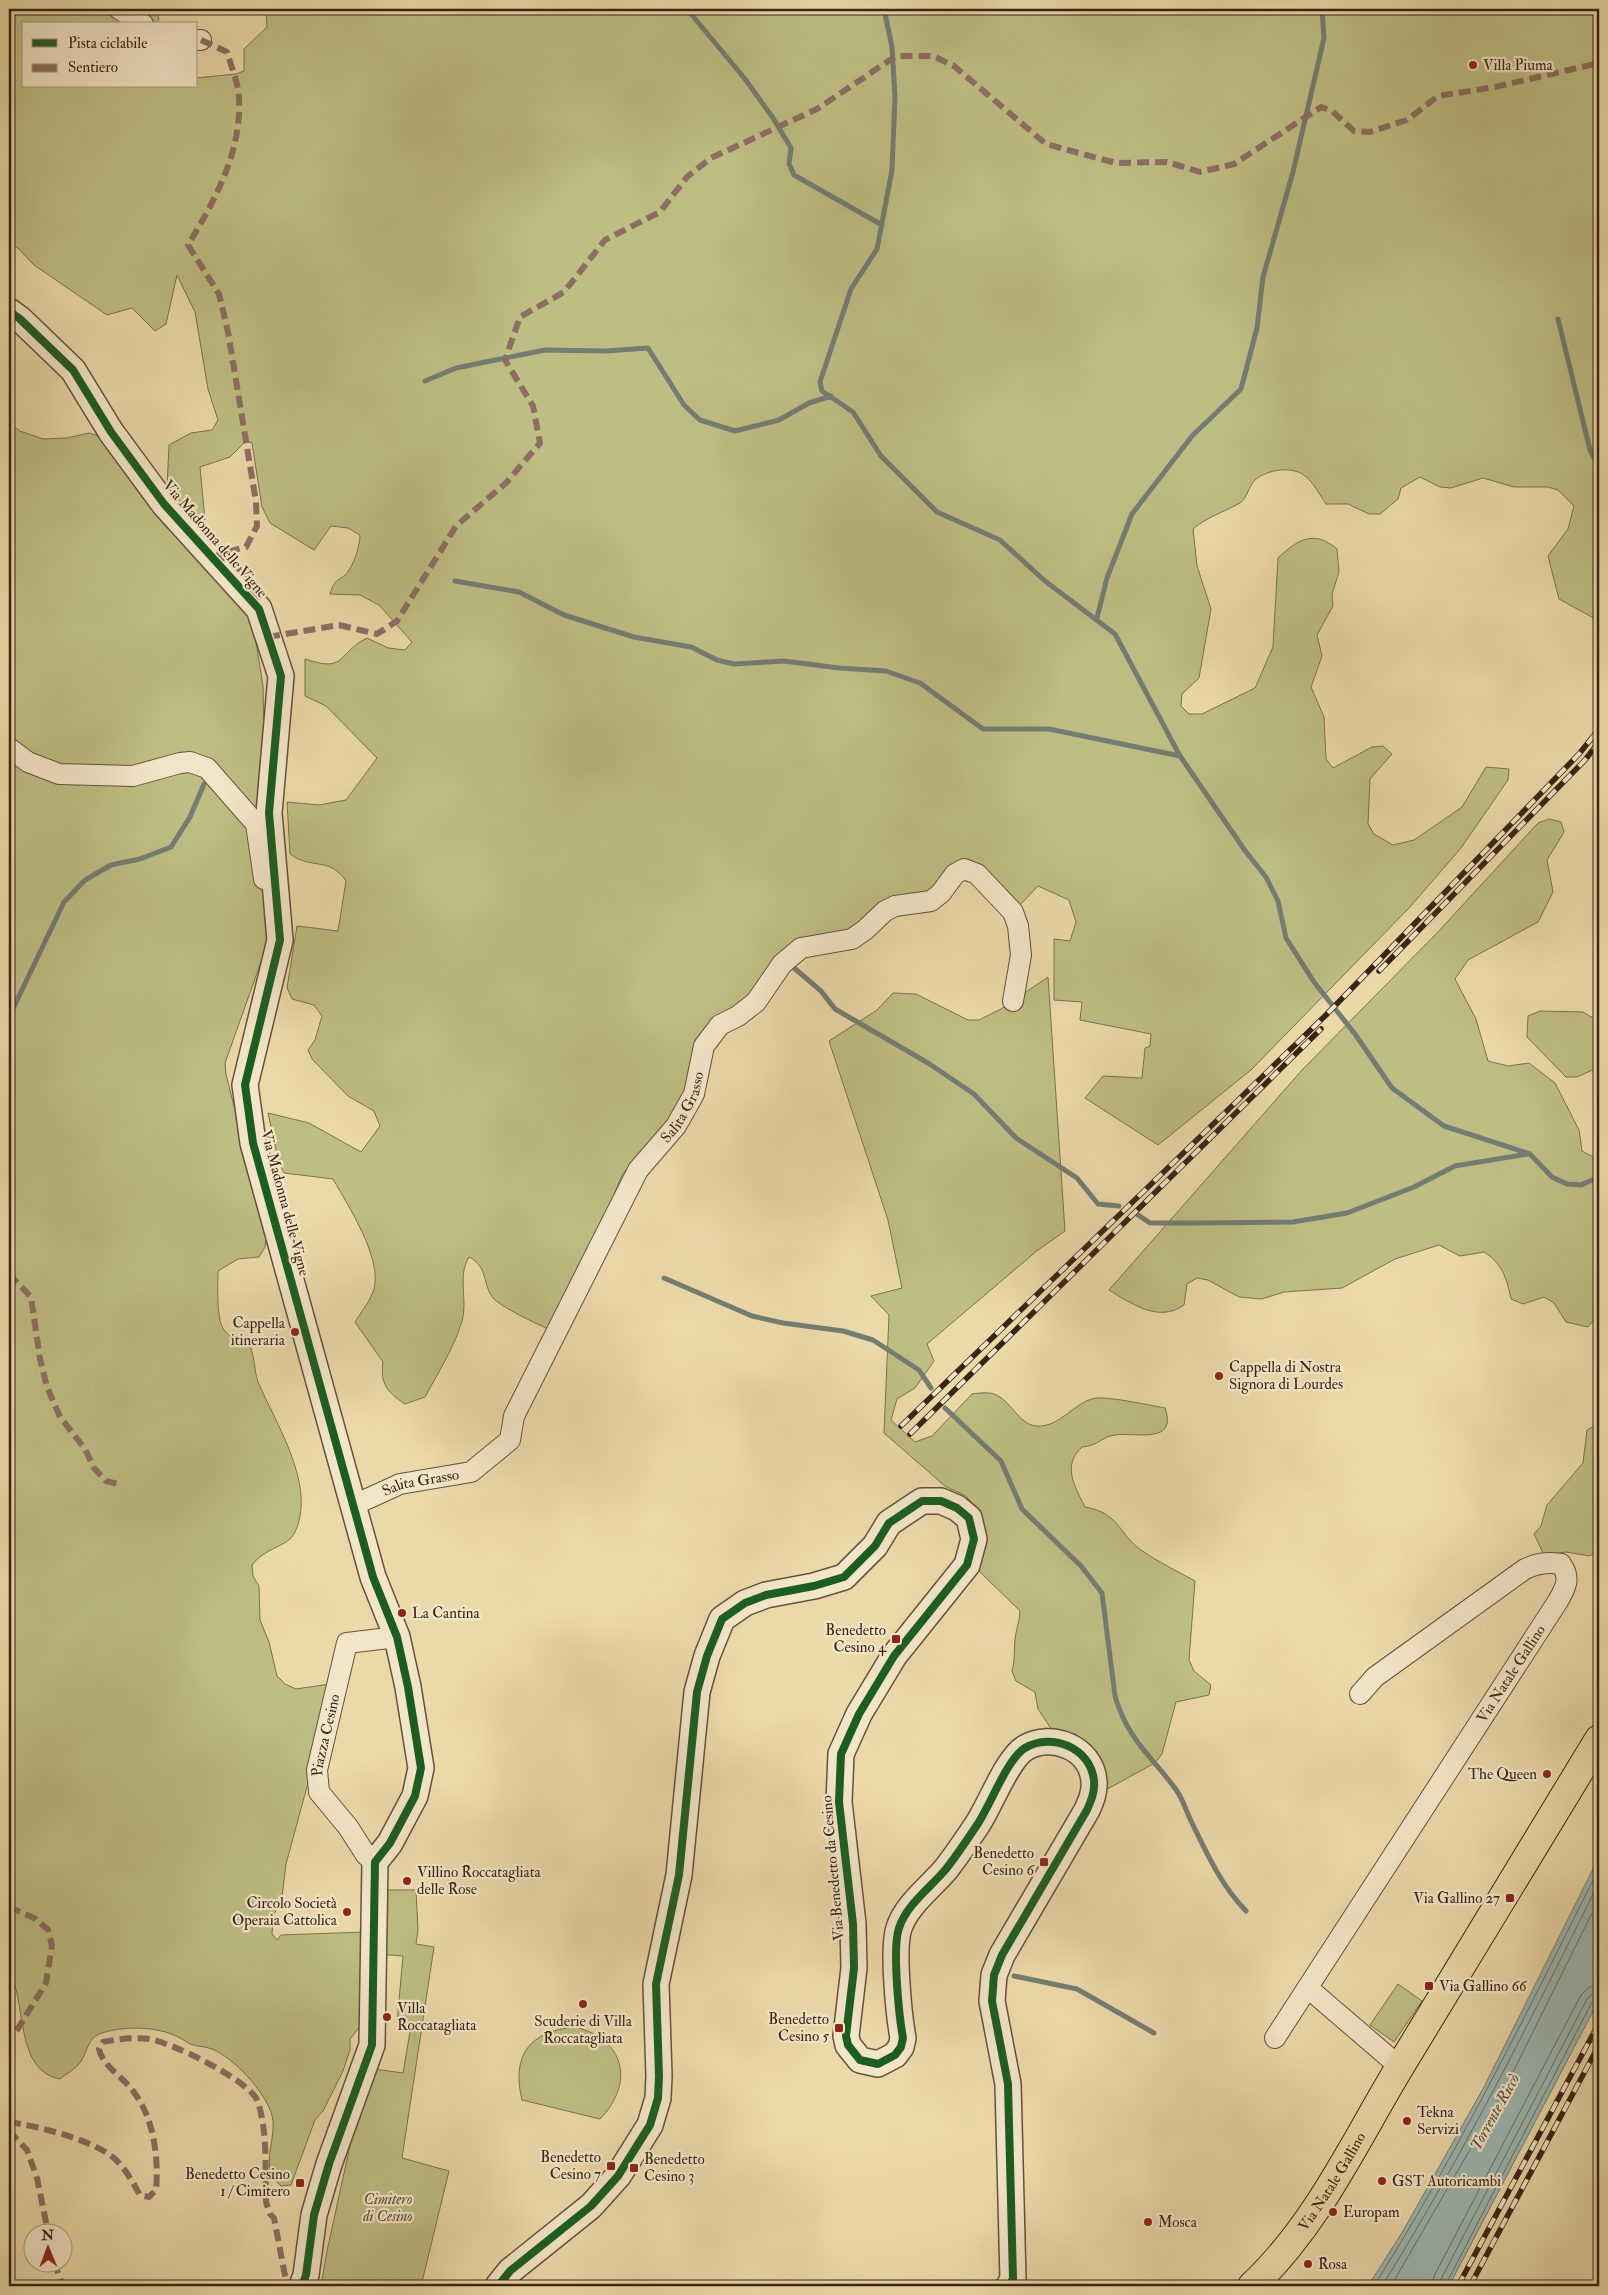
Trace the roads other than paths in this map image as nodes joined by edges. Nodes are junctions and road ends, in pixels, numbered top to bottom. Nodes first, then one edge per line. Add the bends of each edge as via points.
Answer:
1 (119, 9) edge
2 (140, 22) edge
3 (9, 311) edge
4 (9, 748) edge
5 (276, 900) junction
6 (1013, 1001) dead end
7 (354, 1505) junction
8 (398, 1637) junction
9 (1360, 1694) dead end
10 (1599, 1740) edge
11 (375, 1862) junction
12 (1308, 1988) junction
13 (1276, 2038) dead end
14 (1400, 2067) junction
15 (302, 2286) edge
16 (498, 2286) edge
17 (1009, 2286) edge
18 (1252, 2286) edge

1 - 2 street
3 - 5 street, Via Madonna delle Vigne via 73,370 111,432 164,504 258,609 281,676 269,813
4 - 5 street, Via Madonna delle Vigne via 28,762 59,774 133,776 180,763 208,768 256,824 266,895
5 - 7 street, Via Madonna delle Vigne via 280,940 245,1084 253,1143
6 - 7 street, Salita Grasso via 1021,955 1013,912 977,874 964,870 955,874 931,901 895,906 884,911 852,939 801,948 782,964 756,1002 720,1025 704,1046 694,1094 676,1126 638,1170 514,1416 510,1440 471,1472 400,1484
7 - 8 street, Via Madonna delle Vigne via 373,1577
8 - 11 street, Via Madonna delle Vigne via 421,1768 414,1796 390,1843
8 - 11 street, Piazza Cesino via 346,1643 317,1770 319,1792 366,1855
9 - 12 street, Via Natale Gallino via 1375,1677 1524,1569 1548,1562 1561,1564 1567,1573 1567,1585 1558,1601
10 - 14 main road, Via Natale Gallino
11 - 15 street via 372,2045 328,2164 314,2215
12 - 13 street, Via Natale Gallino
12 - 14 street
14 - 18 main road, Via Natale Gallino via 1296,2239
16 - 17 street, Via Benedetto da Cesino via 510,2271 591,2206 618,2176 650,2125 658,2098 659,2076 656,1984 679,1875 697,1692 722,1619 745,1603 766,1595 844,1577 875,1546 889,1523 922,1500 941,1501 957,1508 970,1518 974,1539 967,1565 894,1656 859,1714 841,1754 839,1802 853,1924 854,1968 846,2036 852,2053 860,2060 878,2064 895,2055 901,2047 903,2038 896,1962 898,1928 912,1905 946,1869 978,1824 1013,1759 1038,1743 1053,1741 1068,1745 1085,1760 1094,1781 1093,1796 1087,1810 1002,1955 994,1975 992,2001 1008,2084 1013,2279

